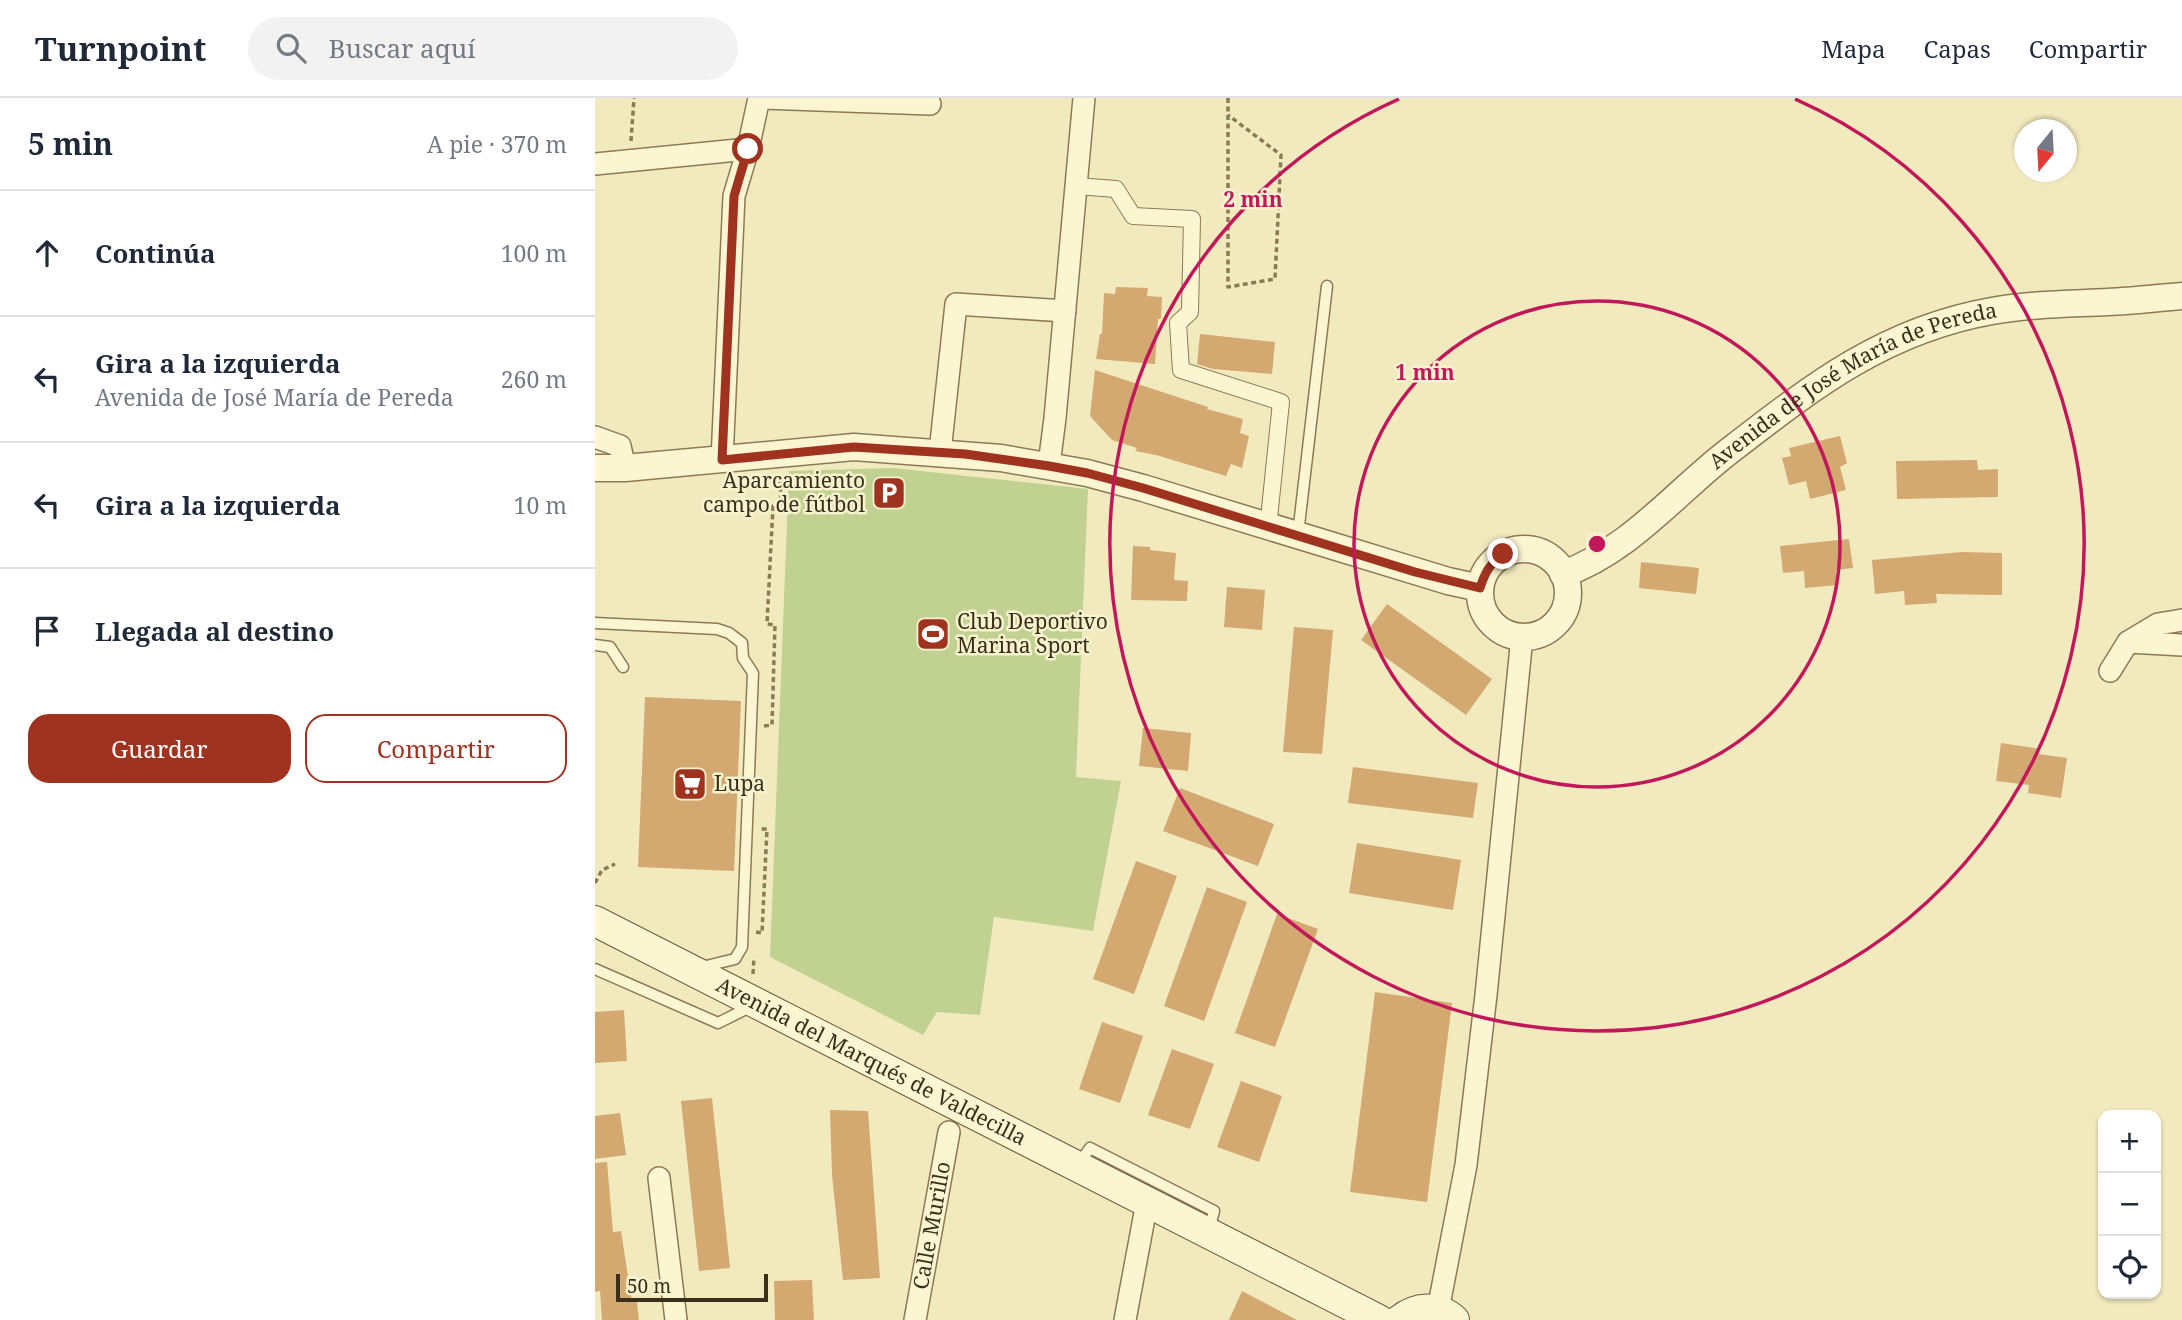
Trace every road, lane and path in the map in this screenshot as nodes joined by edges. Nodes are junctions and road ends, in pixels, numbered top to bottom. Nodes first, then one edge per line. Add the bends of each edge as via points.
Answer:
1 (634, 98) edge
2 (759, 98) edge
3 (1084, 98) edge
4 (1228, 98) edge
5 (930, 104) dead end
6 (1228, 115) junction
7 (748, 149) junction
8 (630, 160) junction
9 (595, 164) edge
10 (1076, 186) junction
11 (1327, 286) dead end
12 (2182, 296) edge
13 (1065, 310) junction
14 (595, 437) edge
15 (940, 452) junction
16 (722, 460) junction
17 (1049, 466) junction
18 (595, 468) edge
19 (625, 468) junction
20 (1268, 528) junction
21 (1298, 537) junction
22 (1563, 574) junction
23 (1480, 588) junction
24 (2182, 620) edge
25 (595, 623) edge
26 (1522, 637) junction
27 (2128, 642) junction
28 (595, 645) edge
29 (2182, 645) edge
30 (624, 667) dead end
31 (2110, 671) dead end
32 (615, 864) dead end
33 (595, 883) edge
34 (595, 921) edge
35 (595, 969) edge
36 (689, 969) junction
37 (758, 1003) junction
38 (949, 1132) dead end
39 (1077, 1166) junction
40 (659, 1178) dead end
41 (1147, 1202) junction
42 (1208, 1233) junction
43 (1446, 1315) edge
44 (677, 1320) edge
45 (915, 1320) edge
46 (1125, 1320) edge
47 (1379, 1320) edge
48 (1400, 1320) edge

1 - 8 path
2 - 5 street
2 - 7 street
3 - 10 street
4 - 6 path
6 - 6 path via 1228,142 1228,287 1275,279 1281,155
7 - 8 street
7 - 16 street via 734,196
8 - 9 street
10 - 13 street
10 - 20 street via 1116,189 1133,216 1192,219 1190,312 1178,323 1181,370 1281,402
11 - 21 lane
12 - 22 street, Avenida de José María de Pereda via 1992,311 1891,342 1843,367 1798,399 1720,458 1622,543
13 - 15 street via 956,304
13 - 17 street
14 - 19 street via 620,446
15 - 16 street via 854,447
15 - 17 street
16 - 19 street
17 - 20 street via 1143,488
18 - 19 street
20 - 21 street
21 - 23 street
22 - 23 street via 1544,554 1517,550 1492,563
22 - 26 street via 1567,588 1561,617 1551,628
23 - 26 street via 1486,615 1495,626
24 - 27 street via 2158,624
25 - 36 lane via 717,629 742,643 743,659 753,673 742,947 735,959
26 - 43 street via 1486,995
27 - 29 street
27 - 31 street
28 - 30 lane via 610,647
32 - 33 path via 602,870
34 - 36 main road, Avenida del Marqués de Valdecilla
35 - 37 lane via 718,1023
36 - 37 main road, Avenida del Marqués de Valdecilla
37 - 39 main road, Avenida del Marqués de Valdecilla
38 - 45 street, Calle Murillo
39 - 41 main road, Avenida del Marqués de Valdecilla
39 - 42 lane via 1090,1148 1214,1212
40 - 44 street
41 - 42 main road, Avenida del Marqués de Valdecilla
41 - 46 street
42 - 47 main road, Avenida del Marqués de Valdecilla
43 - 48 main road via 1425,1309

